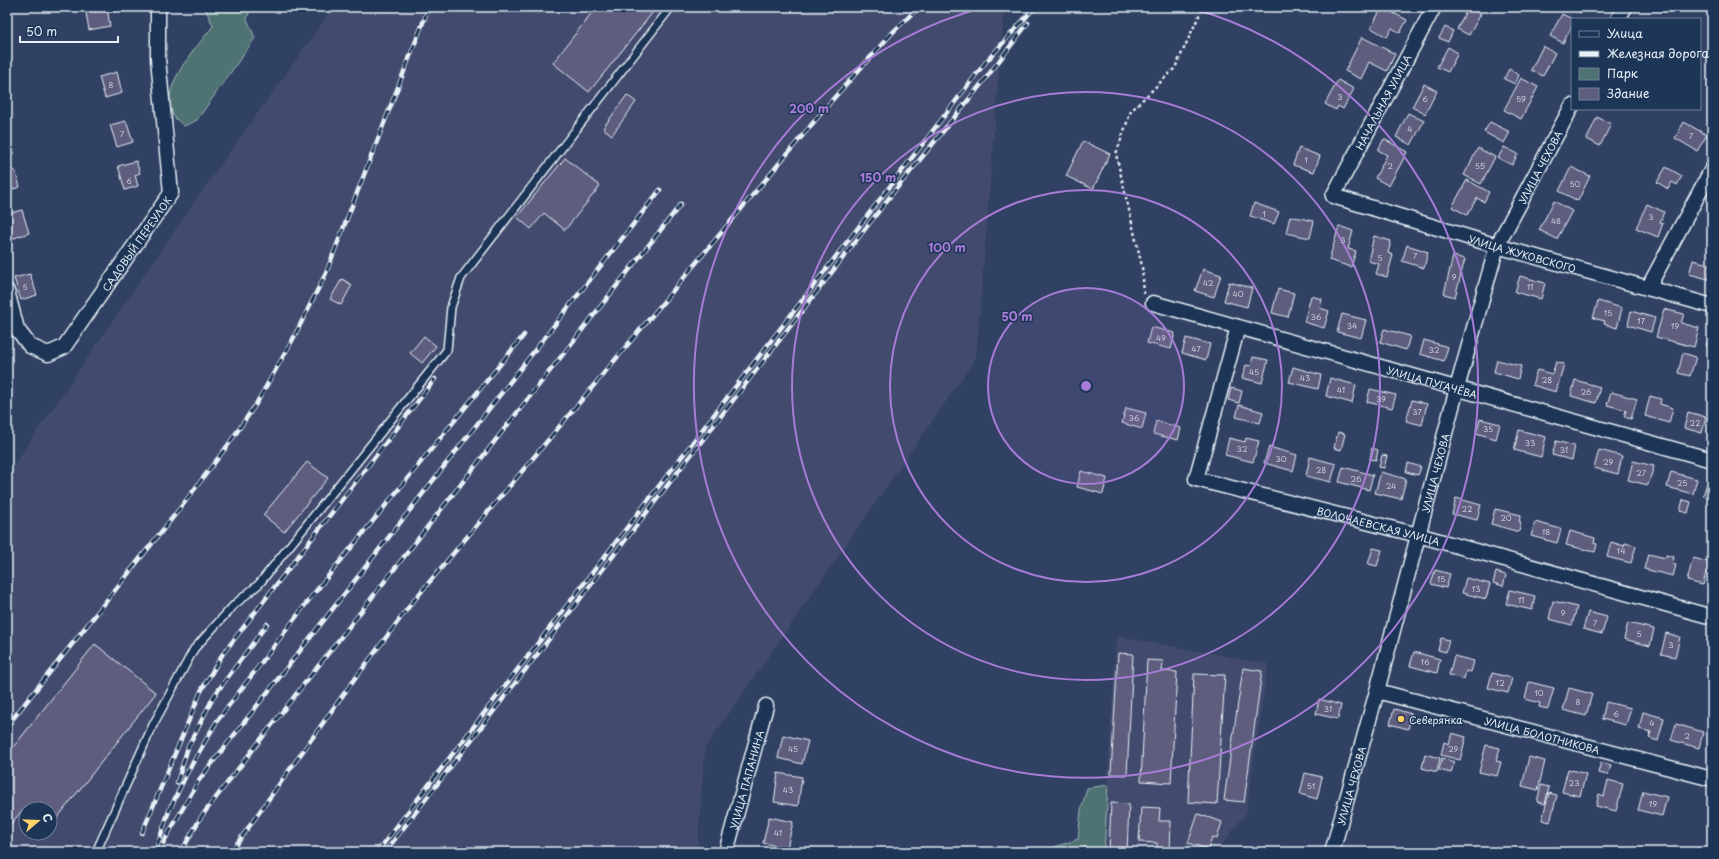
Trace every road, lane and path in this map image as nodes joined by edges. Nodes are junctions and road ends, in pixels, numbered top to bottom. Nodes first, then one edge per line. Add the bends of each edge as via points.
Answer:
1 (158, 7) edge
2 (671, 7) edge
3 (1203, 7) edge
4 (1434, 7) edge
5 (1625, 7) edge
6 (1619, 18) edge
7 (1571, 108) edge
8 (1712, 170) edge
9 (1333, 196) joint
10 (1497, 246) junction
11 (1648, 288) junction
12 (7, 291) edge
13 (1153, 303) joint
14 (1712, 306) edge
15 (1238, 327) junction
16 (1457, 388) junction
17 (1712, 460) edge
18 (1418, 535) junction
19 (1712, 617) edge
20 (1377, 691) junction
21 (766, 706) dead end
22 (1708, 778) dead end
23 (96, 852) edge
24 (726, 852) edge
25 (1332, 852) edge

1 - 12 street, САДОВЫЙ ПЕРЕУЛОК via 158,59 171,193 64,347 48,354 30,346 17,329
2 - 23 lane via 461,278 451,306 447,350 258,584 234,605 194,649 153,725
3 - 13 path via 1175,68 1131,111 1116,154 1142,266 1144,300
4 - 9 street, НАЧАЛЬНАЯ УЛИЦА
5 - 6 street
7 - 10 street, УЛИЦА ЧЕХОВА
8 - 11 street
9 - 10 street, УЛИЦА ЖУКОВСКОГО
10 - 11 street, УЛИЦА ЖУКОВСКОГО
10 - 16 street, УЛИЦА ЧЕХОВА
11 - 14 street, УЛИЦА ЖУКОВСКОГО
13 - 15 street, УЛИЦА ПУГАЧЁВА
15 - 16 street, УЛИЦА ПУГАЧЁВА
15 - 18 street, ВОЛОЧАЕВСКАЯ УЛИЦА via 1196,479
16 - 17 street, УЛИЦА ПУГАЧЁВА
16 - 18 street, УЛИЦА ЧЕХОВА
18 - 19 street, ВОЛОЧАЕВСКАЯ УЛИЦА
18 - 20 street, УЛИЦА ЧЕХОВА
20 - 22 street, УЛИЦА БОЛОТНИКОВА
20 - 25 street, УЛИЦА ЧЕХОВА
21 - 24 street, УЛИЦА ПАПАНИНА

